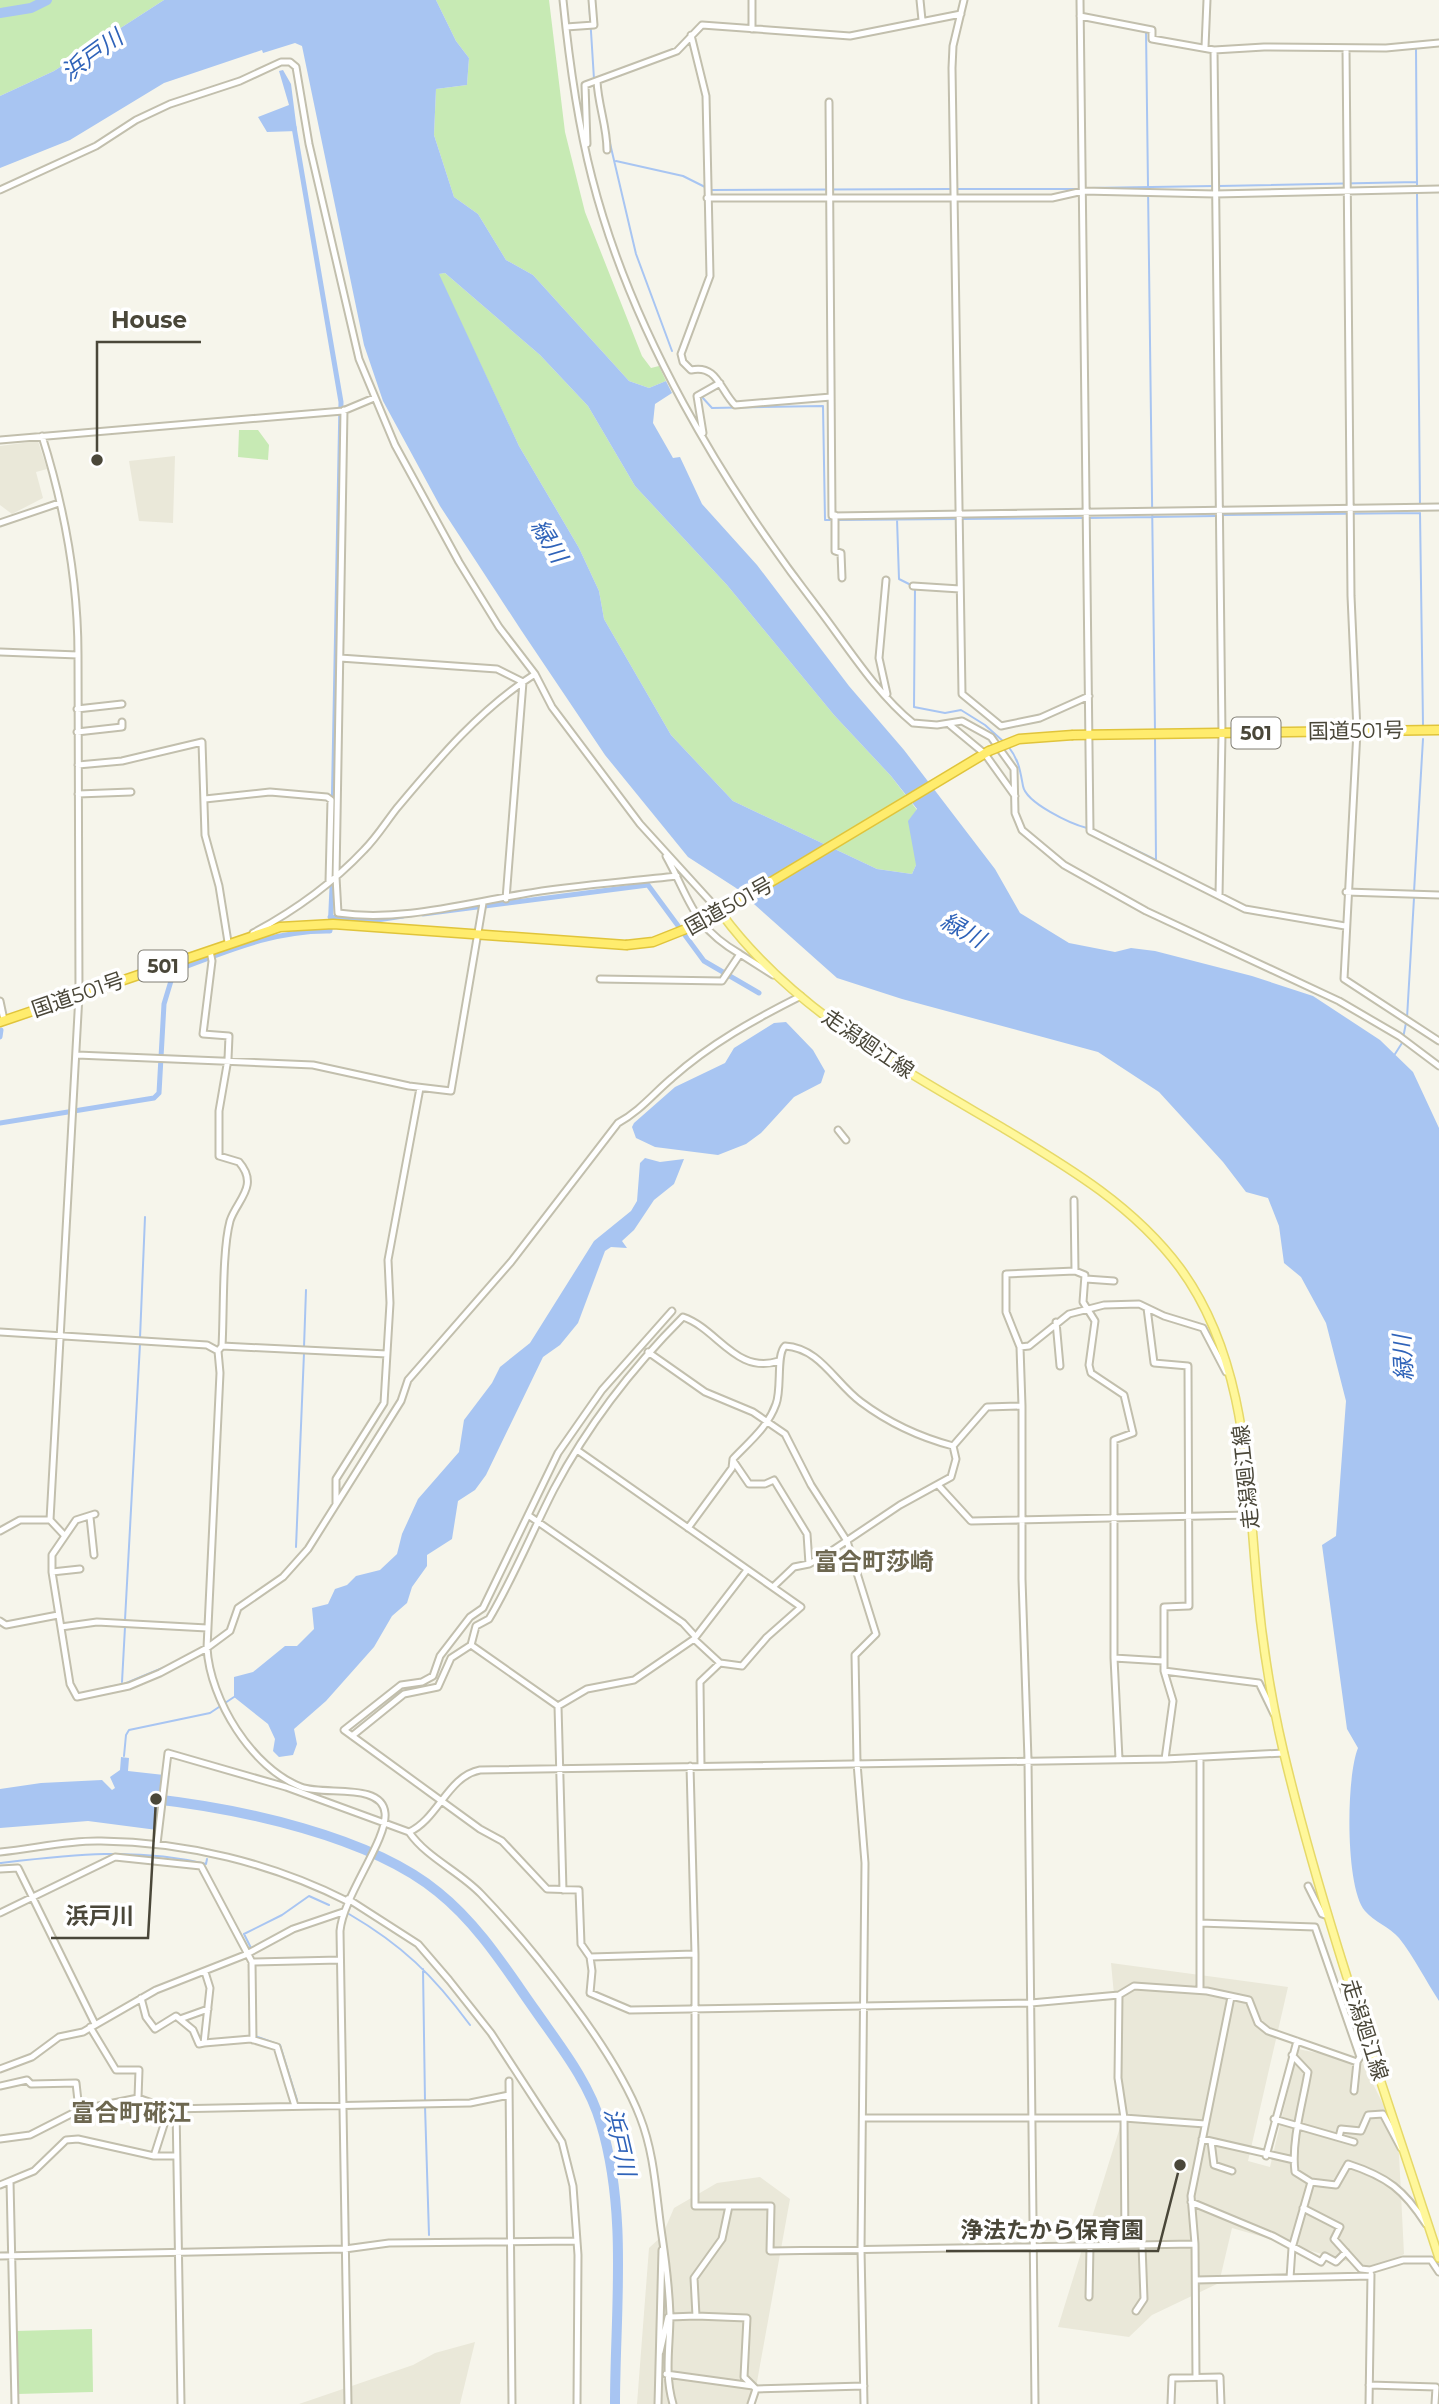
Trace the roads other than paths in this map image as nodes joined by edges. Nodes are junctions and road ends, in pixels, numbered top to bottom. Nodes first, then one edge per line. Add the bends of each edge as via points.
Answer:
1 (563, 0) edge
2 (592, 0) edge
3 (752, 0) edge
4 (920, 0) edge
5 (964, 0) edge
6 (1080, 0) edge
7 (1207, 0) edge
8 (962, 14) junction
9 (1080, 16) junction
10 (922, 20) junction
11 (566, 27) junction
12 (752, 29) junction
13 (691, 35) junction
14 (1439, 43) edge
15 (1205, 47) junction
16 (1346, 49) junction
17 (1214, 50) junction
18 (597, 81) junction
19 (829, 102) dead end
20 (607, 150) dead end
21 (587, 158) junction
22 (1439, 189) edge
23 (0, 190) edge
24 (1083, 191) junction
25 (1348, 192) junction
26 (1215, 194) junction
27 (707, 198) junction
28 (828, 198) junction
29 (955, 198) junction
30 (720, 383) junction
31 (831, 397) junction
32 (373, 398) junction
33 (341, 411) junction
34 (42, 436) junction
35 (703, 436) junction
36 (0, 440) edge
37 (59, 503) junction
38 (1439, 507) edge
39 (1351, 508) junction
40 (1218, 509) junction
41 (1087, 511) junction
42 (959, 513) junction
43 (835, 516) junction
44 (0, 523) edge
45 (842, 579) dead end
46 (886, 580) dead end
47 (914, 586) dead end
48 (960, 589) junction
49 (0, 652) edge
50 (78, 655) junction
51 (340, 659) junction
52 (535, 674) junction
53 (523, 682) junction
54 (887, 695) junction
55 (1089, 696) junction
56 (122, 704) dead end
57 (77, 709) junction
58 (122, 722) dead end
59 (949, 724) junction
60 (1439, 730) edge
61 (77, 732) junction
62 (1357, 732) junction
63 (1089, 734) junction
64 (1222, 734) junction
65 (985, 754) junction
66 (78, 765) junction
67 (131, 792) dead end
68 (78, 794) junction
69 (1015, 796) junction
70 (205, 799) junction
71 (663, 851) junction
72 (677, 876) junction
73 (335, 877) junction
74 (329, 882) junction
75 (1346, 892) junction
76 (1439, 895) edge
77 (1219, 896) junction
78 (506, 899) junction
79 (483, 906) junction
80 (723, 912) junction
81 (1345, 926) junction
82 (478, 935) junction
83 (248, 936) junction
84 (228, 942) junction
85 (740, 954) junction
86 (211, 955) junction
87 (600, 979) dead end
88 (789, 985) junction
89 (79, 995) junction
90 (801, 996) junction
91 (0, 1001) edge
92 (2, 1021) edge
93 (1439, 1041) edge
94 (76, 1055) junction
95 (228, 1059) junction
96 (1439, 1066) edge
97 (420, 1088) junction
98 (838, 1130) dead end
99 (846, 1140) dead end
100 (1074, 1200) dead end
101 (1076, 1271) junction
102 (1086, 1279) junction
103 (1114, 1282) dead end
104 (1147, 1308) junction
105 (1086, 1309) junction
106 (672, 1311) dead end
107 (1056, 1322) junction
108 (0, 1332) edge
109 (61, 1335) junction
110 (1020, 1347) junction
111 (220, 1348) junction
112 (648, 1352) junction
113 (387, 1354) junction
114 (779, 1361) junction
115 (1060, 1366) dead end
116 (1233, 1385) junction
117 (1022, 1406) junction
118 (767, 1423) junction
119 (953, 1446) junction
120 (577, 1450) junction
121 (733, 1459) junction
122 (939, 1486) junction
123 (335, 1504) junction
124 (528, 1515) junction
125 (1250, 1515) junction
126 (1190, 1517) junction
127 (1115, 1518) junction
128 (50, 1520) junction
129 (1022, 1521) junction
130 (538, 1522) junction
131 (688, 1528) junction
132 (0, 1531) edge
133 (65, 1536) junction
134 (847, 1541) junction
135 (94, 1555) dead end
136 (809, 1564) junction
137 (80, 1569) dead end
138 (747, 1570) junction
139 (52, 1572) junction
140 (773, 1587) junction
141 (58, 1615) junction
142 (0, 1622) edge
143 (61, 1628) junction
144 (207, 1628) junction
145 (694, 1637) junction
146 (471, 1646) junction
147 (207, 1648) junction
148 (1114, 1658) junction
149 (1163, 1661) junction
150 (720, 1663) junction
151 (1164, 1671) junction
152 (558, 1706) junction
153 (1277, 1722) junction
154 (352, 1735) junction
155 (1284, 1754) junction
156 (1200, 1758) junction
157 (1119, 1759) junction
158 (1165, 1759) junction
159 (1028, 1760) junction
160 (857, 1763) junction
161 (690, 1766) junction
162 (701, 1766) junction
163 (560, 1769) junction
164 (443, 1801) junction
165 (385, 1822) junction
166 (410, 1834) junction
167 (157, 1844) junction
168 (0, 1852) edge
169 (0, 1869) edge
170 (1308, 1886) dead end
171 (563, 1889) junction
172 (33, 1897) junction
173 (348, 1900) junction
174 (343, 1912) junction
175 (0, 1913) edge
176 (1328, 1916) junction
177 (1200, 1923) junction
178 (695, 1954) junction
179 (245, 1955) junction
180 (590, 1957) junction
181 (340, 1960) junction
182 (252, 1962) junction
183 (205, 1972) junction
184 (1200, 1990) junction
185 (1119, 1995) junction
186 (1231, 1997) junction
187 (141, 1998) junction
188 (1031, 2003) junction
189 (864, 2006) junction
190 (208, 2009) junction
191 (696, 2010) junction
192 (180, 2019) junction
193 (92, 2026) junction
194 (253, 2040) junction
195 (1297, 2041) junction
196 (205, 2043) junction
197 (1292, 2055) junction
198 (1357, 2062) junction
199 (0, 2069) edge
200 (509, 2081) dead end
201 (0, 2086) edge
202 (1354, 2091) dead end
203 (509, 2095) junction
204 (138, 2098) junction
205 (342, 2104) junction
206 (295, 2106) junction
207 (176, 2107) junction
208 (169, 2109) junction
209 (79, 2110) junction
210 (1032, 2118) junction
211 (1124, 2118) junction
212 (863, 2119) junction
213 (1274, 2119) junction
214 (1205, 2123) junction
215 (1297, 2127) junction
216 (1339, 2137) junction
217 (0, 2139) edge
218 (1202, 2139) junction
219 (1211, 2141) junction
220 (1354, 2142) dead end
221 (1404, 2150) junction
222 (1266, 2155) junction
223 (154, 2156) junction
224 (175, 2156) junction
225 (1294, 2160) junction
226 (1232, 2171) dead end
227 (10, 2181) junction
228 (1311, 2182) junction
229 (0, 2185) edge
230 (1191, 2202) junction
231 (729, 2206) junction
232 (1303, 2208) junction
233 (1430, 2231) junction
234 (662, 2238) junction
235 (509, 2241) junction
236 (577, 2241) junction
237 (1195, 2244) junction
238 (1125, 2245) junction
239 (1142, 2245) junction
240 (1034, 2246) junction
241 (1090, 2246) junction
242 (1292, 2248) junction
243 (345, 2249) junction
244 (862, 2249) junction
245 (178, 2252) junction
246 (1346, 2252) junction
247 (0, 2256) edge
248 (13, 2256) junction
249 (1439, 2258) edge
250 (1439, 2272) edge
251 (1370, 2273) junction
252 (1290, 2278) junction
253 (1196, 2280) junction
254 (1089, 2297) dead end
255 (1136, 2311) dead end
256 (670, 2315) junction
257 (696, 2316) junction
258 (659, 2354) junction
259 (666, 2374) junction
260 (1195, 2376) junction
261 (1369, 2385) junction
262 (864, 2386) junction
263 (755, 2387) junction
264 (15, 2404) edge
265 (181, 2404) edge
266 (348, 2404) edge
267 (512, 2404) edge
268 (577, 2404) edge
269 (657, 2404) edge
270 (673, 2404) edge
271 (751, 2404) edge
272 (864, 2404) edge
273 (1035, 2404) edge
274 (1171, 2404) edge
275 (1221, 2404) edge
276 (1370, 2404) edge
277 (1435, 2404) edge

1 - 11 street
2 - 11 street via 594,25
3 - 12 street
4 - 10 street
5 - 8 street
6 - 9 street
7 - 15 street
8 - 10 street
8 - 29 street via 953,46
9 - 15 street via 1152,30 1152,39
9 - 24 street
10 - 12 street via 850,36
11 - 21 street
12 - 13 street via 702,25
13 - 18 street via 677,51
13 - 27 street via 706,96
14 - 16 street
15 - 17 street
16 - 17 street
16 - 25 street
17 - 26 street
18 - 20 street
18 - 21 street via 586,85
19 - 28 street
21 - 35 street via 625,278
22 - 25 street
23 - 32 street via 96,146 170,104 290,62 298,74 309,144 359,359
24 - 26 street
24 - 29 street via 1052,198
24 - 41 street
25 - 26 street
25 - 39 street
26 - 40 street
27 - 28 street
27 - 30 street via 710,276 681,355 687,369 710,371
28 - 29 street
28 - 31 street
29 - 42 street
30 - 31 street via 735,405
30 - 35 street via 697,396
31 - 43 street
32 - 33 street
32 - 52 street via 447,541 499,626
33 - 34 street
33 - 51 street
34 - 36 street
34 - 37 street
35 - 54 street via 773,551
37 - 44 street
37 - 50 street via 78,607
38 - 39 street
39 - 40 street
39 - 62 street
40 - 41 street
40 - 64 street
41 - 42 street
41 - 55 street
42 - 43 street
42 - 48 street
43 - 45 street via 835,551 841,554
46 - 54 street via 879,657
47 - 48 street
48 - 55 street via 962,694 997,725 1040,718
49 - 50 street
50 - 57 street
51 - 53 street via 497,669
51 - 73 street
52 - 53 street
52 - 71 street via 559,717
53 - 73 street via 482,713 365,849
53 - 78 street
54 - 59 street via 913,723
55 - 63 street
56 - 57 street
57 - 61 street
58 - 61 street via 122,727
59 - 65 street
59 - 69 street via 969,723 990,737 1014,769
60 - 62 highway, 国道501号 / 501
61 - 66 street
62 - 64 highway, 国道501号 / 501
62 - 75 street
63 - 64 highway, 国道501号 / 501
63 - 65 highway, 国道501号 / 501, bridge via 1028,738
63 - 77 street via 1090,831
64 - 77 street
65 - 69 street
65 - 80 highway, 国道501号 / 501
66 - 68 street
66 - 70 street via 122,761 202,741
67 - 68 street
68 - 89 street
69 - 96 street via 1015,813 1023,830 1063,865 1146,911 1339,1001
70 - 74 street via 270,792 327,797 331,800
70 - 84 street via 206,841
71 - 72 street
71 - 80 street
72 - 78 street
72 - 85 street via 686,902 716,940
73 - 74 street
73 - 79 street via 338,913 366,917
74 - 83 street via 280,919
75 - 76 street
75 - 81 street
77 - 81 street via 1245,909
78 - 79 street
79 - 82 street
80 - 82 highway, 国道501号 / 501, bridge via 653,942 626,945
80 - 88 main road, 走潟廻江線 via 734,931
81 - 93 street via 1344,979
82 - 83 highway, 国道501号 / 501 via 331,924 280,927
82 - 97 street via 451,1091
83 - 84 highway, 国道501号 / 501
84 - 86 highway, 国道501号 / 501
85 - 87 street via 722,981
85 - 88 street
86 - 89 highway, 国道501号 / 501
86 - 95 street via 203,1034 229,1036
88 - 90 main road, 走潟廻江線
89 - 92 highway, 国道501号 / 501
89 - 94 street
90 - 116 main road, 走潟廻江線 via 871,1050 1074,1171 1132,1216 1198,1295 1222,1347
90 - 123 street via 710,1048 635,1114 618,1123 511,1262 408,1380 401,1401
91 - 92 street
94 - 95 street
94 - 109 street
95 - 97 street via 313,1065
95 - 111 street via 219,1111 219,1156 243,1167 245,1197 229,1224
97 - 113 street via 388,1260
98 - 99 street
100 - 101 street
101 - 102 street
101 - 110 street via 1006,1274 1006,1312
102 - 103 street
102 - 105 street
104 - 105 street via 1127,1303
104 - 116 street via 1203,1328
104 - 126 street via 1154,1363 1188,1366
105 - 107 street
105 - 127 street via 1095,1321 1091,1373 1124,1395 1133,1433 1114,1440
106 - 124 street via 583,1417 558,1453
107 - 110 street via 1029,1346
107 - 115 street
108 - 109 street
109 - 111 street
109 - 128 street
110 - 117 street
111 - 113 street
111 - 144 street
112 - 114 street via 682,1317 736,1357 769,1364
112 - 118 street via 705,1392 754,1412
112 - 120 street
113 - 123 street via 383,1408 335,1479
114 - 118 street via 781,1386
114 - 119 street via 785,1346 805,1350 881,1416 922,1438
116 - 125 main road, 走潟廻江線
117 - 119 street via 987,1407
117 - 129 street
118 - 121 street
118 - 134 street via 785,1434
119 - 122 street via 953,1472
120 - 130 street
120 - 131 street
121 - 131 street via 732,1468
121 - 136 street via 749,1484 774,1480 780,1487 807,1534
122 - 129 street via 971,1521
122 - 134 street via 900,1505
123 - 147 street via 294,1566 238,1608 230,1632
124 - 130 street
124 - 154 street via 483,1608 440,1656 433,1676 401,1685 344,1730
125 - 126 street
125 - 153 main road, 走潟廻江線
126 - 127 street
126 - 149 street via 1189,1606 1164,1607
127 - 129 street
127 - 148 street
128 - 132 street via 20,1520
128 - 133 street
129 - 159 street
130 - 145 street via 683,1623
130 - 146 street via 489,1619 476,1626
131 - 138 street
133 - 135 street via 76,1520 92,1516
133 - 139 street via 52,1555
134 - 136 street
134 - 160 street via 876,1634 855,1655
136 - 140 street via 794,1567
137 - 139 street
138 - 140 street
138 - 145 street
139 - 141 street
140 - 150 street via 801,1607 759,1645 747,1663
141 - 142 street via 6,1625
141 - 143 street
143 - 144 street via 97,1622
143 - 147 street via 70,1684 77,1697 128,1686
144 - 147 street
145 - 150 street
145 - 152 street via 634,1680 587,1689
146 - 152 street
146 - 154 street via 451,1658 438,1687 404,1694
147 - 165 street via 218,1698 256,1754 276,1774 309,1789 373,1794 384,1807
148 - 149 street
148 - 157 street
149 - 151 street
150 - 162 street via 700,1682
151 - 153 street via 1259,1684
151 - 158 street via 1173,1700
152 - 163 street
153 - 155 main road, 走潟廻江線
154 - 164 street
155 - 156 street
155 - 176 main road, 走潟廻江線
156 - 158 street
156 - 177 street
157 - 158 street
157 - 159 street
159 - 160 street
159 - 188 street
160 - 162 street
160 - 189 street via 865,1863
161 - 162 street
161 - 163 street
161 - 178 street
163 - 164 street via 469,1772
163 - 171 street
164 - 166 street
164 - 171 street via 502,1841 547,1889
165 - 166 street
165 - 167 street via 251,1776 167,1754
165 - 173 street
166 - 234 street via 486,1900 564,1995 624,2081 640,2117 654,2169
167 - 168 street via 77,1842
167 - 173 street via 201,1851 310,1882
169 - 172 street via 18,1868
170 - 176 street via 1322,1914
171 - 180 street via 579,1890 581,1944
172 - 175 street
172 - 179 street via 115,1857 201,1866
172 - 193 street
173 - 174 street
173 - 236 street via 418,1944 482,2022 531,2092 562,2142 573,2186
174 - 179 street via 293,1929
174 - 181 street
176 - 221 main road, 走潟廻江線
177 - 184 street
177 - 198 street via 1315,1927 1360,2057
178 - 180 street
178 - 191 street
179 - 182 street
179 - 183 street
180 - 191 street via 590,1993 630,2010
181 - 182 street
181 - 205 street
182 - 194 street
183 - 187 street
183 - 190 street via 210,1988
184 - 185 street via 1134,1986
184 - 186 street
185 - 188 street
185 - 211 street via 1118,2078
186 - 195 street via 1249,2000 1258,2023 1268,2031
186 - 214 street
187 - 192 street via 155,2029 176,2016
187 - 193 street
188 - 189 street
188 - 210 street
189 - 191 street
189 - 212 street
190 - 192 street
190 - 196 street
191 - 231 street via 695,2206
192 - 196 street via 193,2030 199,2044
193 - 199 street
193 - 204 street via 116,2070 139,2070
194 - 196 street
194 - 206 street via 277,2047
195 - 197 street
195 - 198 street
197 - 213 street
197 - 215 street via 1308,2072
198 - 202 street
200 - 203 street
201 - 209 street via 27,2080 31,2084 76,2083
203 - 205 street via 470,2103
203 - 235 street
204 - 208 street
204 - 209 street
205 - 206 street
205 - 243 street
206 - 207 street
207 - 208 street
207 - 224 street
208 - 223 street
209 - 217 street via 30,2135
210 - 211 street
210 - 212 street
210 - 240 street
211 - 214 street
211 - 238 street
212 - 244 street
213 - 215 street
213 - 222 street
214 - 218 street
215 - 216 street
215 - 225 street
216 - 220 street
216 - 221 street via 1341,2129 1361,2131 1368,2115 1383,2114
218 - 219 street
218 - 230 street
219 - 222 street
219 - 226 street via 1214,2165
221 - 233 main road, 走潟廻江線
222 - 225 street
223 - 224 street
223 - 227 street via 66,2140 34,2171
224 - 245 street
225 - 228 street via 1295,2172
227 - 229 street
227 - 248 street
228 - 232 street
228 - 233 street via 1336,2185 1348,2164 1365,2169 1407,2195
230 - 237 street
230 - 242 street via 1273,2235
231 - 244 street via 771,2206 770,2251
231 - 257 street via 722,2239 694,2278
232 - 242 street
232 - 246 street via 1340,2227 1334,2239
233 - 249 main road, 走潟廻江線
234 - 256 street
234 - 258 street
235 - 236 street
235 - 243 street via 389,2243
235 - 267 street
236 - 268 street
237 - 239 street
237 - 253 street
238 - 239 street
238 - 241 street
239 - 255 street via 1144,2299
240 - 241 street
240 - 244 street
240 - 273 street
241 - 254 street
242 - 246 street via 1321,2262 1325,2256 1336,2262
242 - 252 street
243 - 245 street
243 - 266 street
244 - 262 street
245 - 248 street
245 - 265 street
246 - 251 street
247 - 248 street
248 - 264 street
250 - 251 street via 1431,2260 1403,2260
251 - 252 street
251 - 261 street
252 - 253 street
253 - 260 street
256 - 257 street
256 - 258 street
256 - 259 street
257 - 263 street via 747,2318 744,2377
258 - 269 street
259 - 263 street
259 - 270 street
260 - 274 street via 1172,2378
260 - 275 street via 1220,2377
261 - 276 street
261 - 277 street via 1436,2387
262 - 263 street
262 - 272 street
263 - 271 street

